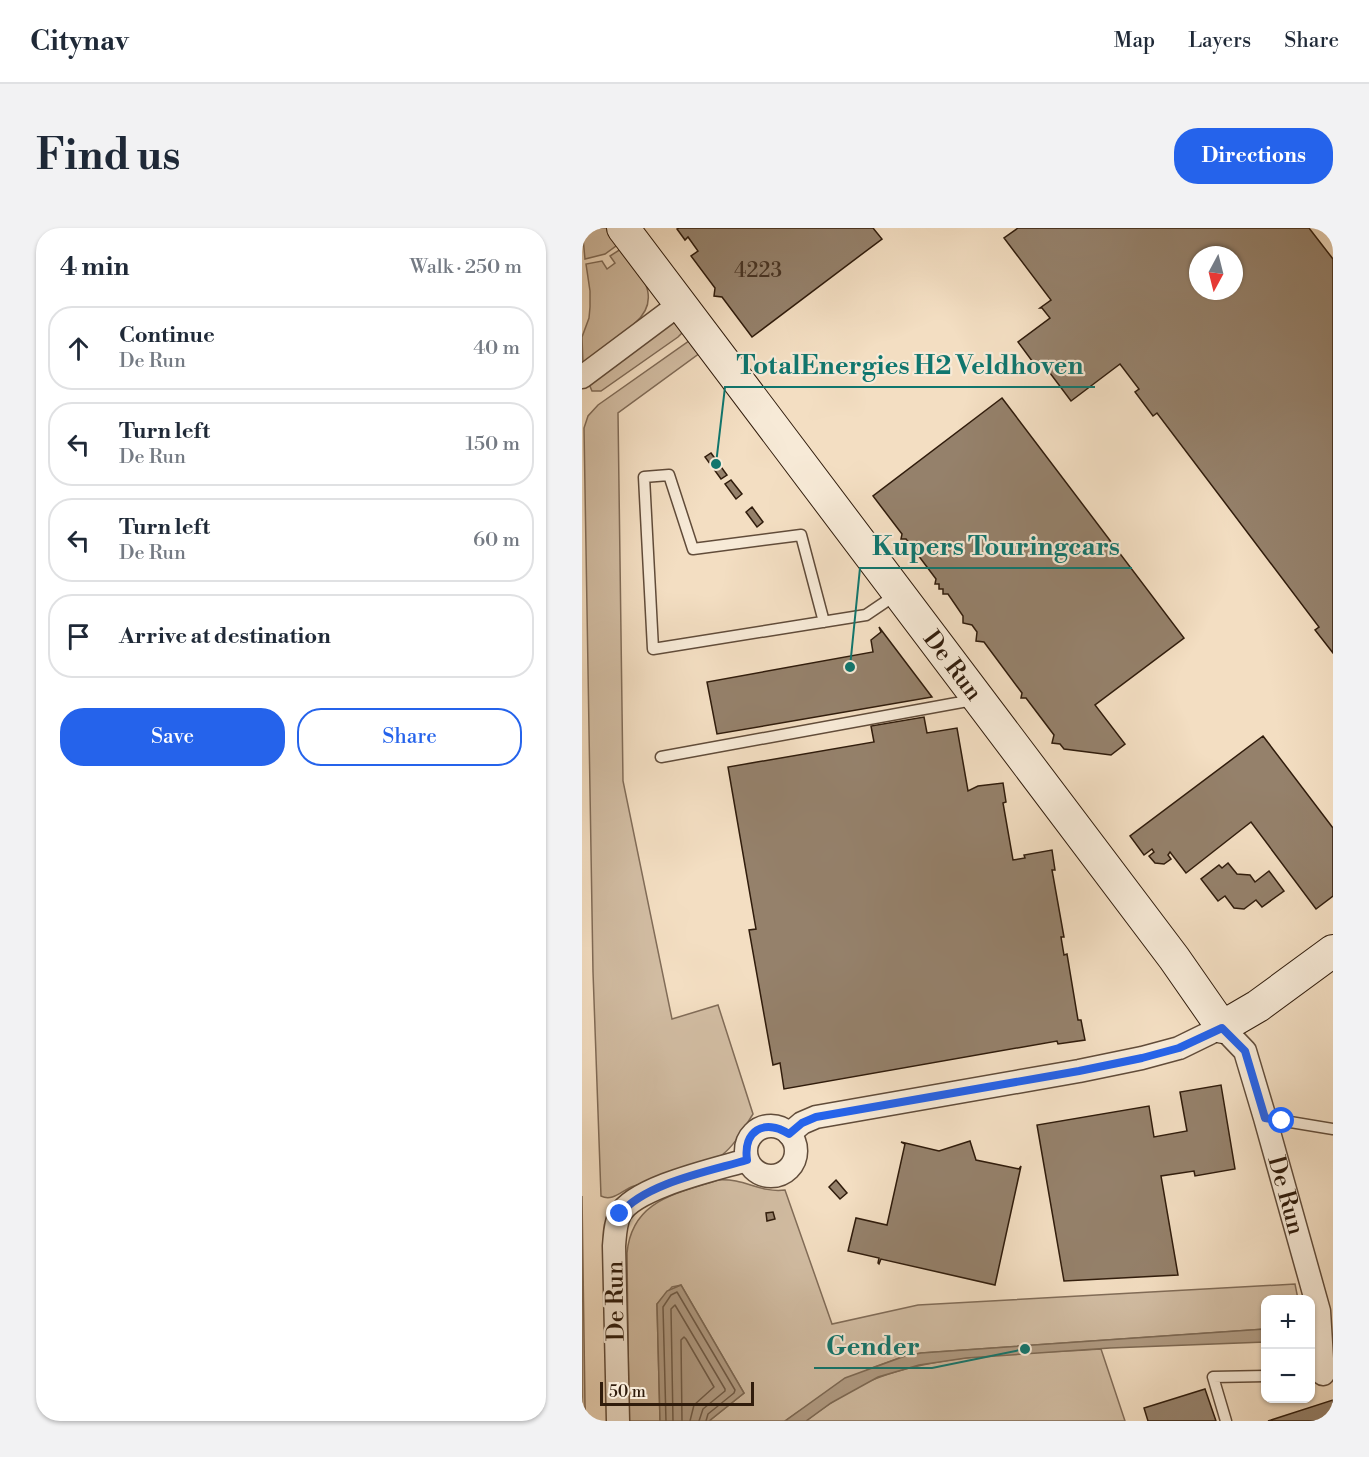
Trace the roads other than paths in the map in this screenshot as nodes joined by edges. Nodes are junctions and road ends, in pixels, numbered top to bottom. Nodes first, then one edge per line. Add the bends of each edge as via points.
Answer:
1 (623, 228) edge
2 (681, 303) junction
3 (582, 376) edge
4 (899, 593) junction
5 (824, 622) junction
6 (979, 699) junction
7 (661, 758) dead end
8 (1333, 951) edge
9 (1222, 1028) junction
10 (1265, 1118) junction
11 (1333, 1129) edge
12 (789, 1134) junction
13 (747, 1160) junction
14 (1322, 1373) edge
15 (1261, 1376) edge
16 (618, 1421) edge
17 (1226, 1421) edge

1 - 2 street, De Run
2 - 3 street
2 - 4 street, De Run
4 - 5 lane via 866,615
4 - 6 street, De Run
5 - 5 lane via 653,649 644,477 669,475 693,549 801,535
6 - 7 lane
6 - 9 street, De Run
8 - 9 street
9 - 10 street, De Run via 1245,1051
9 - 12 street via 1179,1048 1142,1058 816,1117
10 - 11 lane
10 - 14 street, De Run via 1314,1290
12 - 13 street via 768,1126 757,1130 749,1138
12 - 13 street via 796,1146 795,1160 787,1171 762,1175
13 - 16 street, De Run via 643,1194 620,1214 614,1246
15 - 17 lane via 1213,1377

